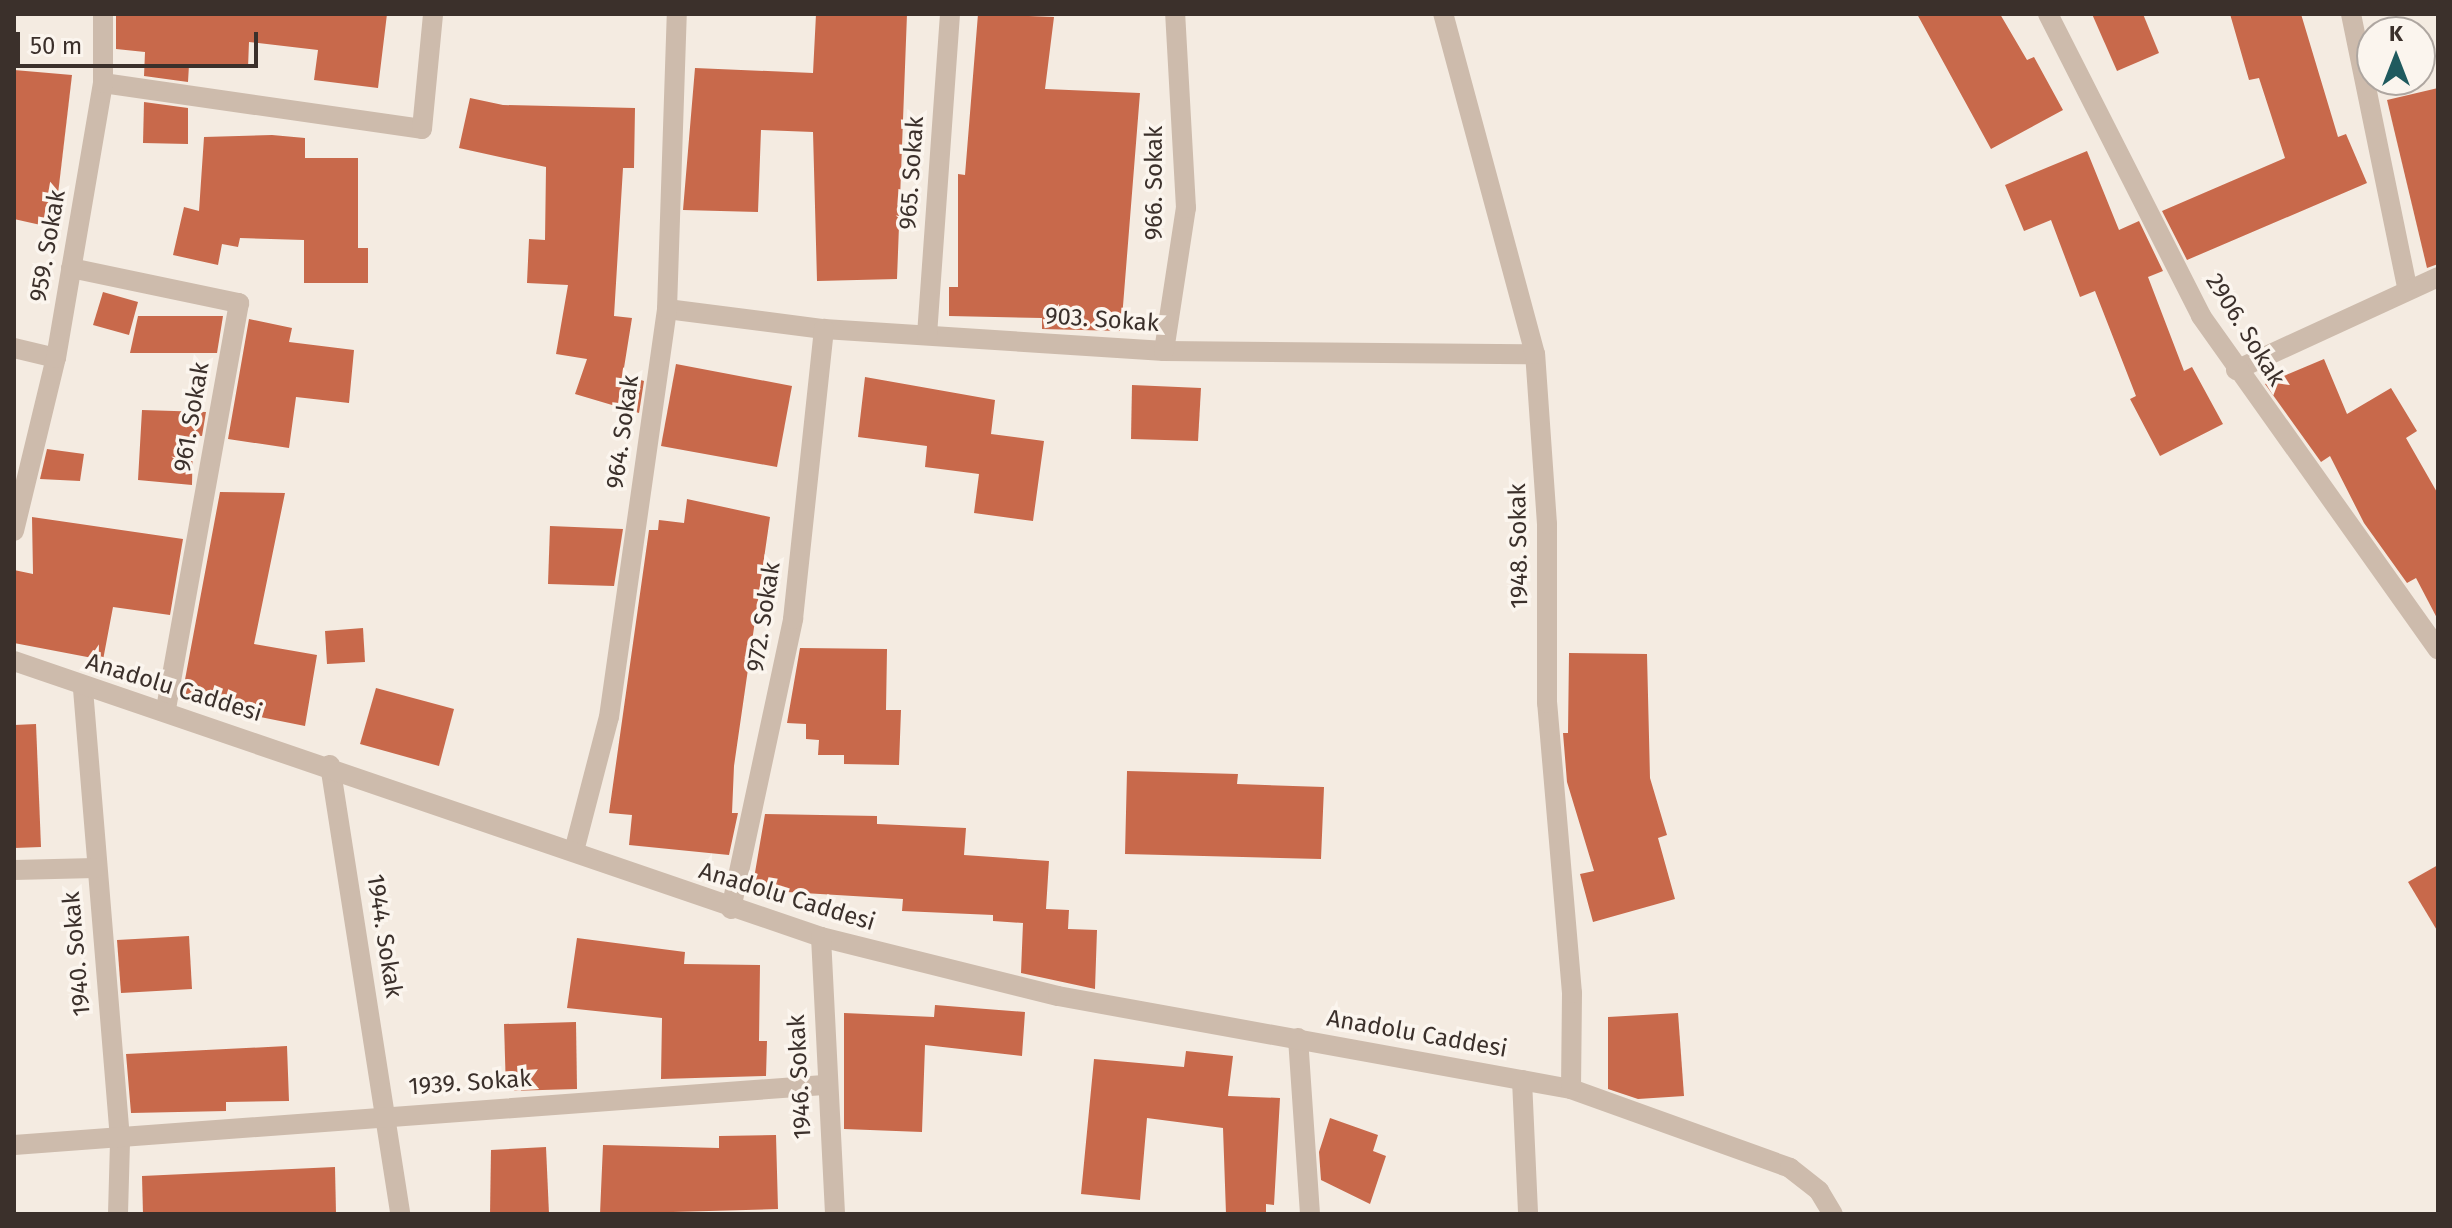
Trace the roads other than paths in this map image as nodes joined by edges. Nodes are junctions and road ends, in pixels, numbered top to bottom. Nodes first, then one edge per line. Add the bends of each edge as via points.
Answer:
1 (103, 14) edge
2 (433, 14) edge
3 (677, 14) edge
4 (950, 14) edge
5 (1175, 14) edge
6 (1443, 14) edge
7 (2048, 14) edge
8 (2351, 14) edge
9 (103, 83) junction
10 (71, 268) junction
11 (2438, 277) edge
12 (2407, 287) junction
13 (667, 309) junction
14 (824, 329) junction
15 (927, 335) junction
16 (14, 348) edge
17 (1164, 351) junction
18 (1535, 354) junction
19 (56, 358) junction
20 (2236, 370) junction
21 (14, 531) edge
22 (2438, 649) edge
23 (14, 661) edge
24 (83, 689) junction
25 (166, 710) junction
26 (330, 765) junction
27 (574, 851) junction
28 (95, 868) junction
29 (14, 870) edge
30 (731, 909) junction
31 (821, 937) junction
32 (1298, 1038) junction
33 (1522, 1080) junction
34 (824, 1085) junction
35 (1571, 1089) junction
36 (387, 1115) junction
37 (120, 1142) junction
38 (14, 1145) edge
39 (118, 1214) edge
40 (400, 1214) edge
41 (835, 1214) edge
42 (1310, 1214) edge
43 (1528, 1214) edge
44 (1833, 1214) edge

1 - 9 street, 959. Sokak
2 - 9 street via 422,129
3 - 13 street, 964. Sokak
4 - 15 street, 965. Sokak
5 - 17 street, 966. Sokak via 1186,208
6 - 18 street, 1948. Sokak
7 - 20 street, 2906. Sokak via 2194,302
8 - 12 street
9 - 10 street, 959. Sokak
10 - 19 street, 959. Sokak
10 - 25 street, 961. Sokak via 239,303
11 - 12 street
12 - 20 street
13 - 14 street, 903. Sokak
13 - 27 street, 964. Sokak via 609,717
14 - 15 street, 903. Sokak
14 - 30 street, 972. Sokak via 793,619
15 - 17 street, 903. Sokak
16 - 19 street
17 - 18 street, 903. Sokak
18 - 35 street, 1948. Sokak via 1547,524 1547,703 1572,993
19 - 21 street, 959. Sokak
20 - 22 street, 2906. Sokak
23 - 24 street, Anadolu Caddesi
24 - 25 street, Anadolu Caddesi
24 - 28 street, 1940. Sokak
25 - 26 street, Anadolu Caddesi
26 - 27 street, Anadolu Caddesi
26 - 36 street, 1944. Sokak
27 - 30 street, Anadolu Caddesi
28 - 29 street
28 - 37 street, 1940. Sokak
30 - 31 street, Anadolu Caddesi
31 - 32 street, Anadolu Caddesi via 1058,996
31 - 34 street, 1946. Sokak
32 - 33 street, Anadolu Caddesi
32 - 42 street
33 - 35 street, Anadolu Caddesi
33 - 43 street
34 - 36 street, 1939. Sokak
34 - 41 street, 1946. Sokak
35 - 44 street, Anadolu Caddesi via 1790,1168 1819,1191
36 - 37 street, 1939. Sokak
36 - 40 street, 1944. Sokak
37 - 38 street, 1939. Sokak
37 - 39 street, 1940. Sokak

